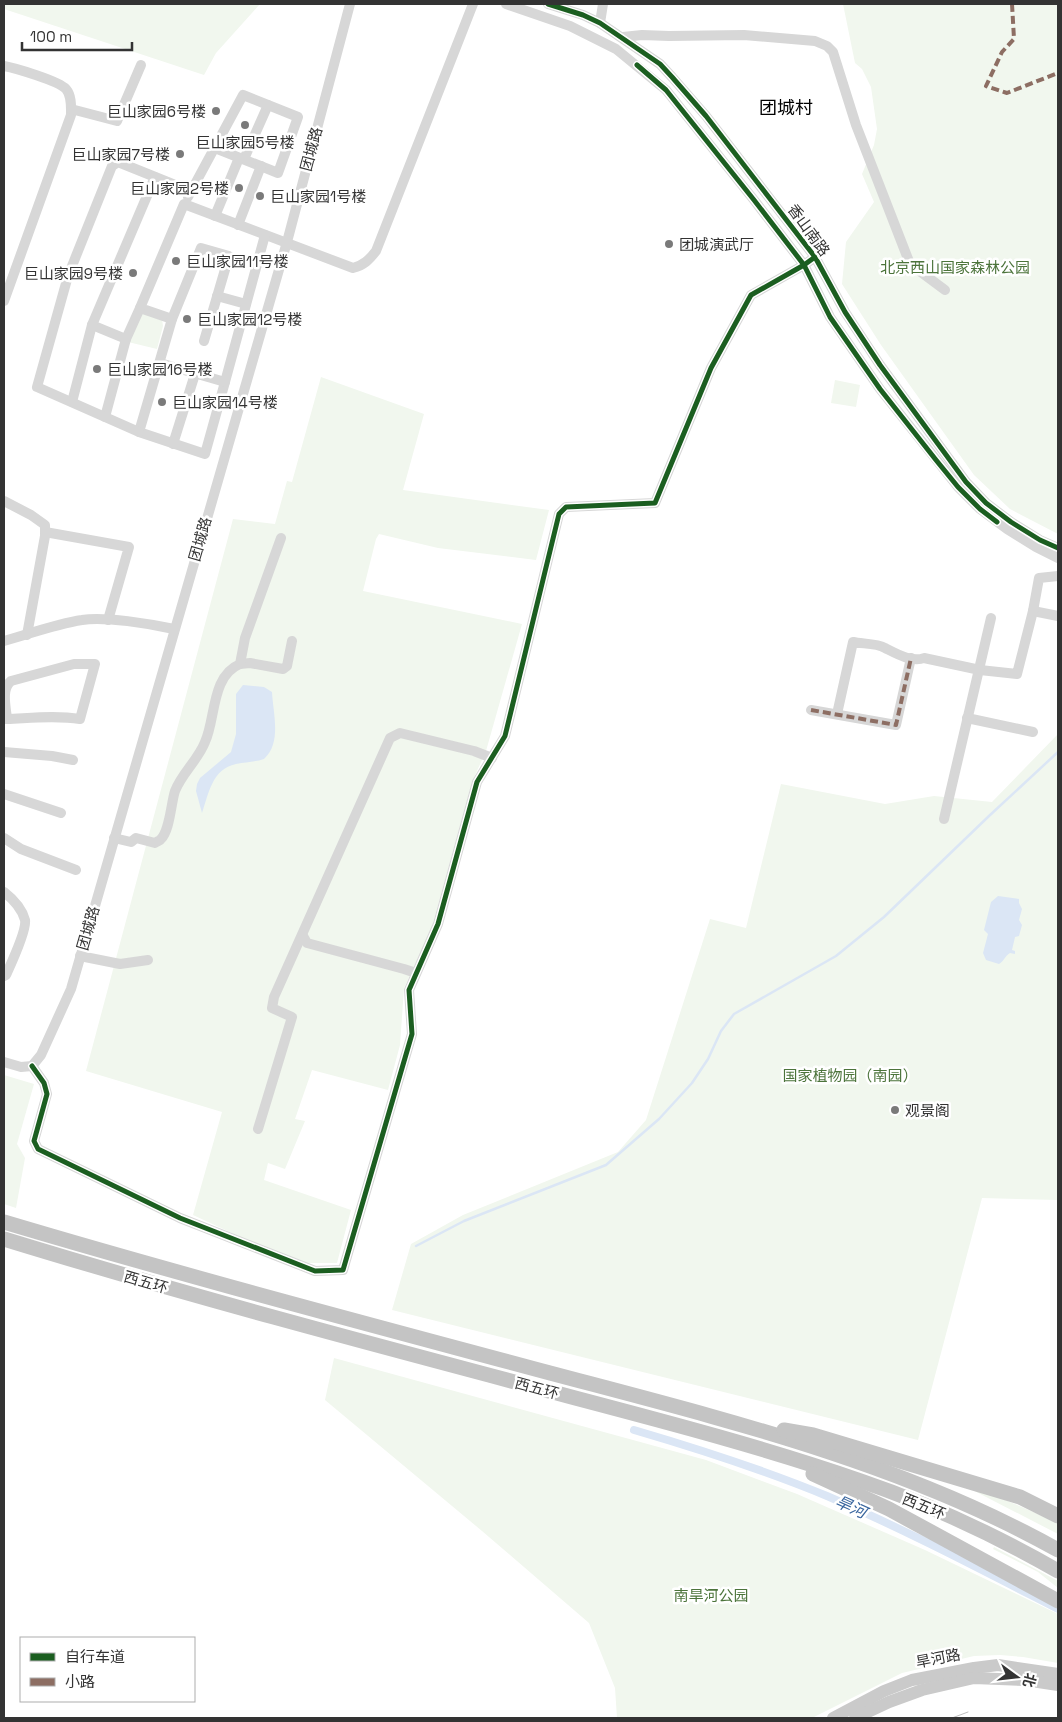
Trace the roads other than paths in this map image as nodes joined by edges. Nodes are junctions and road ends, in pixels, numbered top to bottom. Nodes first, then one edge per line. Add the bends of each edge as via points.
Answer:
1 (350, 4) edge
2 (473, 4) edge
3 (506, 4) edge
4 (548, 4) edge
5 (603, 4) edge
6 (600, 23) junction
7 (623, 37) junction
8 (141, 65) dead end
9 (5, 66) edge
10 (268, 105) junction
11 (71, 109) junction
12 (215, 148) junction
13 (242, 159) junction
14 (261, 166) junction
15 (155, 177) junction
16 (190, 191) junction
17 (184, 204) junction
18 (215, 216) junction
19 (238, 225) junction
20 (265, 235) junction
21 (287, 242) junction
22 (815, 257) junction
23 (804, 265) junction
24 (945, 290) dead end
25 (217, 296) junction
26 (4, 301) edge
27 (246, 304) junction
28 (140, 308) junction
29 (172, 319) junction
30 (92, 325) junction
31 (126, 340) junction
32 (204, 341) dead end
33 (160, 363) junction
34 (195, 374) junction
35 (225, 382) junction
36 (72, 402) junction
37 (105, 417) junction
38 (139, 432) junction
39 (173, 444) junction
40 (4, 501) edge
41 (45, 532) junction
42 (281, 538) dead end
43 (1058, 548) edge
44 (1058, 558) edge
45 (1058, 576) edge
46 (1034, 611) junction
47 (1058, 616) edge
48 (991, 618) dead end
49 (108, 620) junction
50 (174, 629) junction
51 (27, 635) junction
52 (4, 641) edge
53 (292, 642) dead end
54 (911, 658) junction
55 (240, 664) junction
56 (980, 670) junction
57 (812, 710) dead end
58 (838, 714) junction
59 (967, 718) junction
60 (5, 719) edge
61 (1033, 732) dead end
62 (4, 752) edge
63 (492, 758) junction
64 (73, 760) dead end
65 (4, 794) edge
66 (61, 813) dead end
67 (944, 819) dead end
68 (4, 838) edge
69 (114, 838) junction
70 (76, 870) dead end
71 (4, 892) edge
72 (303, 936) junction
73 (80, 956) junction
74 (148, 960) dead end
75 (416, 973) junction
76 (4, 976) edge
77 (4, 1062) edge
78 (32, 1066) junction
79 (258, 1129) dead end
80 (4, 1222) edge
81 (4, 1239) edge
82 (723, 1419) junction
83 (753, 1445) junction
84 (1058, 1516) edge
85 (1058, 1550) edge
86 (1058, 1571) edge
87 (1058, 1601) edge
88 (1058, 1674) edge
89 (1058, 1686) edge
90 (833, 1718) edge
91 (855, 1718) edge

1 - 21 street, 团城路
2 - 21 street via 373,256 353,268
3 - 23 street, 香山南路 via 570,26 616,49 666,90
4 - 6 street, 香山南路
5 - 6 street
6 - 7 street, 香山南路
7 - 22 street, 香山南路 via 672,77
7 - 24 street via 744,35 815,41 826,46 833,52 856,125 910,264
8 - 11 street via 117,121
9 - 11 street via 59,83 67,90
10 - 12 street via 243,95
10 - 13 street
10 - 14 street via 298,117 278,172
11 - 26 street
12 - 13 street
12 - 16 street
13 - 14 street
13 - 18 street
14 - 19 street
15 - 16 street
15 - 30 street
15 - 36 street via 118,162 112,166 68,276 37,387
16 - 17 street
17 - 18 street
17 - 28 street
18 - 19 street
19 - 20 street
20 - 21 street
20 - 27 street
21 - 50 street, 团城路
22 - 23 street
22 - 43 street, 香山南路 via 880,365 966,482 1011,522
23 - 44 street, 香山南路 via 846,341 958,487 1007,529
23 - 63 street via 751,295 710,368 655,503 566,507 559,514 505,736
25 - 27 street
25 - 29 street via 229,256 201,248
25 - 32 street
27 - 35 street
28 - 29 street
28 - 31 street
29 - 33 street
30 - 31 street
30 - 36 street
31 - 37 street
33 - 34 street
33 - 38 street
34 - 35 street
34 - 39 street
35 - 39 street via 205,454
36 - 37 street
37 - 38 street
38 - 39 street
40 - 41 street via 45,525
41 - 49 street via 129,547
41 - 51 street
42 - 55 street via 245,638
45 - 46 street via 1039,578
46 - 47 street
46 - 56 street via 1017,674
48 - 56 street
49 - 50 street
49 - 51 street via 84,619
50 - 69 street, 团城路
51 - 52 street
53 - 55 street via 284,669
54 - 56 street
54 - 58 street via 896,725
54 - 58 street via 890,652 885,647 853,642
55 - 69 street via 233,667 221,684 206,742 175,792 162,839 155,843 136,838 130,842
56 - 59 street
57 - 58 street
59 - 61 street
59 - 67 street
60 - 60 street via 52,716 80,719 95,664 74,664 11,681 5,690
62 - 64 street
63 - 72 street via 400,733 390,738
63 - 75 street via 477,782 438,924
65 - 66 street
68 - 70 street via 22,849
69 - 73 street, 团城路
71 - 76 street via 20,908 26,921
72 - 75 street via 307,943
72 - 79 street via 273,1002 272,1008 292,1017
73 - 74 street via 120,964
73 - 78 street, 团城路 via 71,989 41,1055
75 - 78 street via 409,990 412,1034 343,1270 315,1271 180,1218 38,1149 34,1141 47,1094 44,1082
77 - 78 street
80 - 82 highway, 西五环 via 229,1287
81 - 83 highway, 西五环 via 235,1307
82 - 84 highway via 813,1435 1020,1497
82 - 85 highway, 西五环 via 869,1465 1027,1532
83 - 86 highway, 西五环 via 863,1481 941,1512
83 - 87 highway via 889,1509
88 - 90 main road, 旱河路 via 998,1665 912,1680
89 - 91 main road, 旱河路 via 974,1678 914,1693

